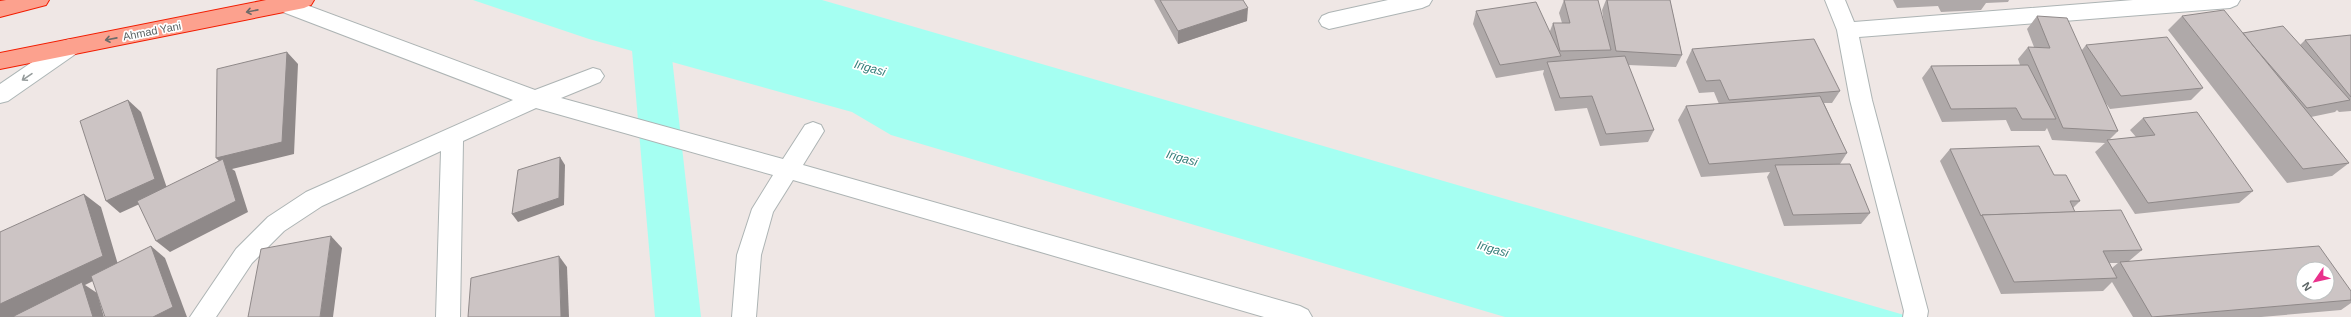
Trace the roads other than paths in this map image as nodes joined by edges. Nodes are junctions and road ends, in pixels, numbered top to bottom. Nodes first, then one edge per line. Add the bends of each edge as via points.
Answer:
1 (39, 0) edge
2 (304, 0) edge
3 (1422, 0) edge
4 (1835, 0) edge
5 (2230, 0) edge
6 (282, 4) junction
7 (0, 9) edge
8 (1329, 21) dead end
9 (1847, 30) junction
10 (70, 47) junction
11 (0, 61) edge
12 (593, 76) dead end
13 (0, 95) edge
14 (535, 99) junction
15 (813, 131) dead end
16 (452, 136) junction
17 (788, 171) junction
18 (1915, 314) edge
19 (202, 317) edge
20 (448, 317) edge
21 (744, 317) edge
22 (1300, 317) edge

1 - 7 highway
2 - 6 highway, Ahmad Yani
3 - 8 street
4 - 9 street
5 - 9 street
6 -> 10 highway, Ahmad Yani
6 - 14 street
9 - 18 street via 1861,100
10 - 11 highway, Ahmad Yani
10 -> 13 street
12 - 14 street
14 - 16 street
14 - 17 street
15 - 17 street
16 - 19 street via 314,199 276,224 244,256
16 - 20 street
17 - 21 street via 764,210 749,255
17 - 22 street via 961,218

